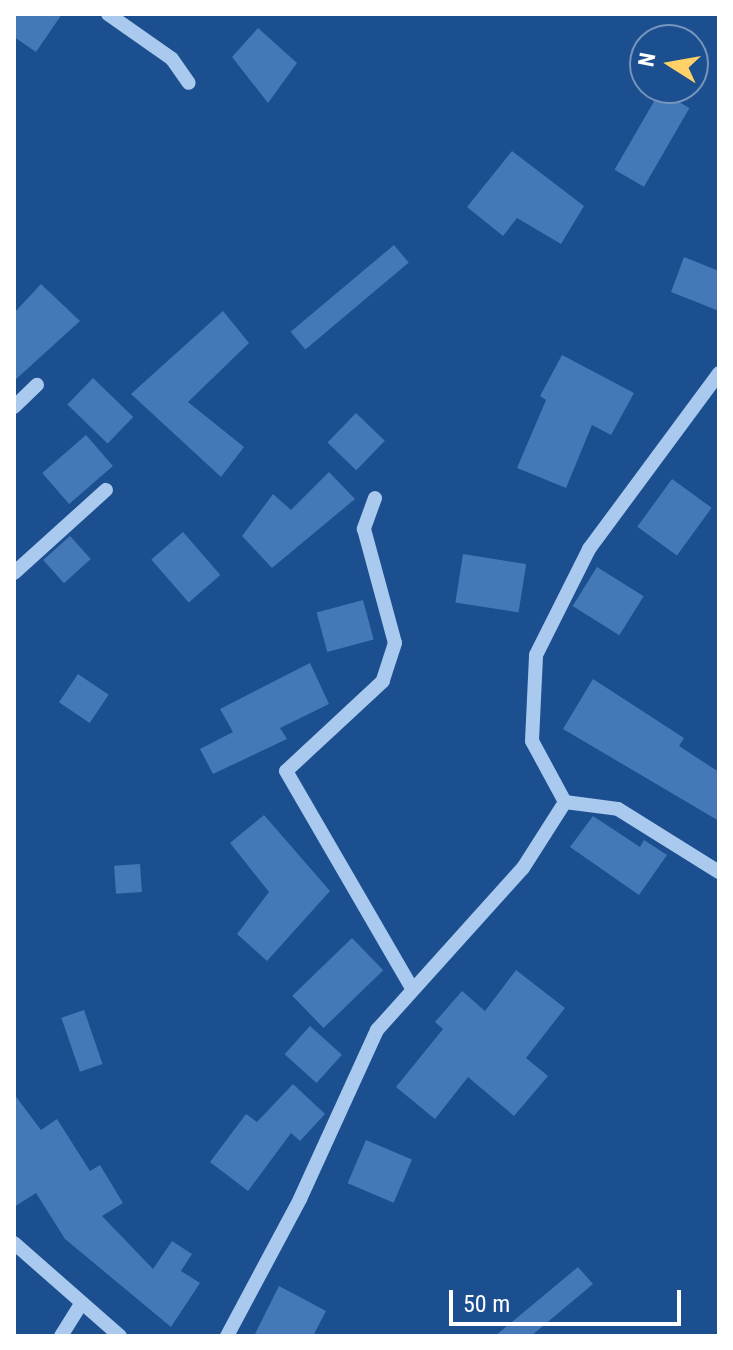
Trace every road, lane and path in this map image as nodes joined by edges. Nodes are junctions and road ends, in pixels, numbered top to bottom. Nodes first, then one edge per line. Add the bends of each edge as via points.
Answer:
1 (108, 14) edge
2 (189, 83) dead end
3 (719, 373) edge
4 (37, 385) dead end
5 (14, 407) edge
6 (106, 490) dead end
7 (375, 498) dead end
8 (14, 573) edge
9 (565, 802) junction
10 (719, 872) edge
11 (411, 987) junction
12 (14, 1243) edge
13 (80, 1306) junction
14 (61, 1336) edge
15 (120, 1336) edge
16 (227, 1336) edge

1 - 2 street via 172,59
3 - 9 street via 589,549 536,655 532,741
4 - 5 street
6 - 8 street
7 - 11 street via 364,529 395,643 383,681 286,771
9 - 10 street via 618,809
9 - 11 street via 523,868
11 - 16 street via 377,1030 300,1199
12 - 13 street
13 - 14 street
13 - 15 street

